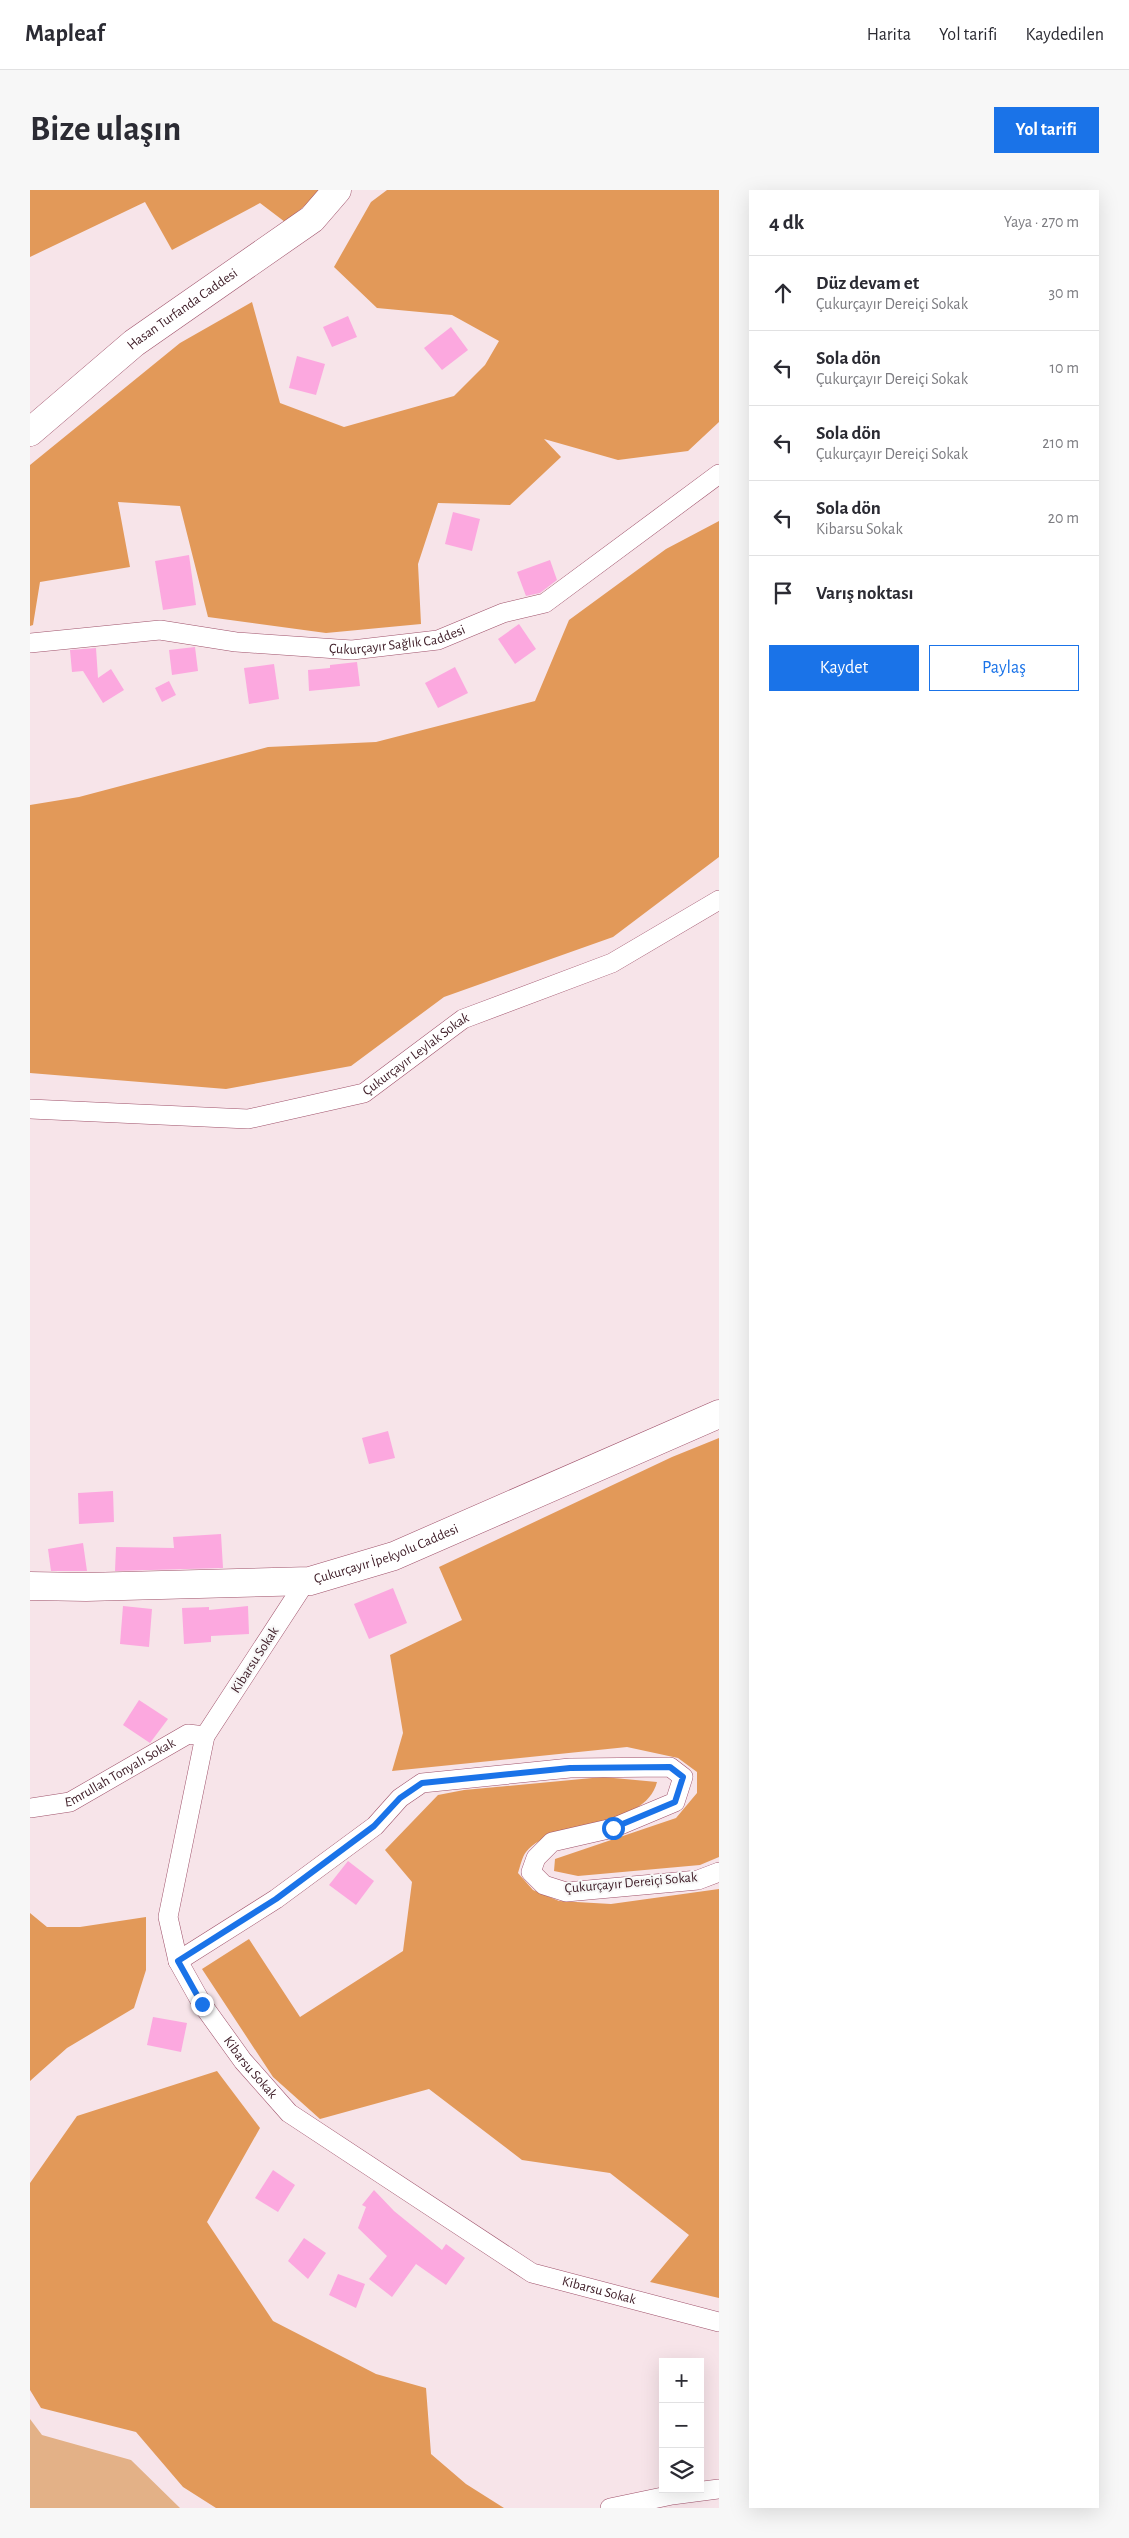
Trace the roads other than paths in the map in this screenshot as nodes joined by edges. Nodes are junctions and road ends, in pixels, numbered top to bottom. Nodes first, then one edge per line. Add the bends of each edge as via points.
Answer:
1 (337, 190) edge
2 (30, 432) edge
3 (719, 474) edge
4 (30, 643) edge
5 (719, 900) edge
6 (30, 1109) edge
7 (719, 1414) edge
8 (306, 1581) junction
9 (30, 1586) edge
10 (205, 1736) junction
11 (30, 1808) edge
12 (719, 1872) edge
13 (178, 1961) junction
14 (719, 2322) edge
15 (719, 2489) edge
16 (610, 2508) edge

1 - 2 street, Hasan Turfanda Caddesi via 312,219 134,343
3 - 4 street, Çukurçayır Sağlık Caddesi via 545,603 503,613 438,640 352,650 236,642 160,630
5 - 6 street, Çukurçayır Leylak Sokak via 612,963 463,1019 364,1093 248,1119
7 - 8 street, Çukurçayır İpekyolu Caddesi via 394,1556
8 - 9 street, Çukurçayır İpekyolu Caddesi via 86,1588
8 - 10 street, Kibarsu Sokak
10 - 11 street, Emrullah Tonyalı Sokak via 188,1734 70,1802
10 - 13 street, Kibarsu Sokak via 168,1917
12 - 13 street, Çukurçayır Dereiçi Sokak via 698,1880 566,1892 544,1885 530,1872 536,1858 552,1842 613,1828 675,1802 683,1777 670,1767 570,1768 422,1783 400,1798 374,1826 276,1899
13 - 14 street, Kibarsu Sokak via 202,2004 242,2061 288,2113 532,2273
15 - 16 street

